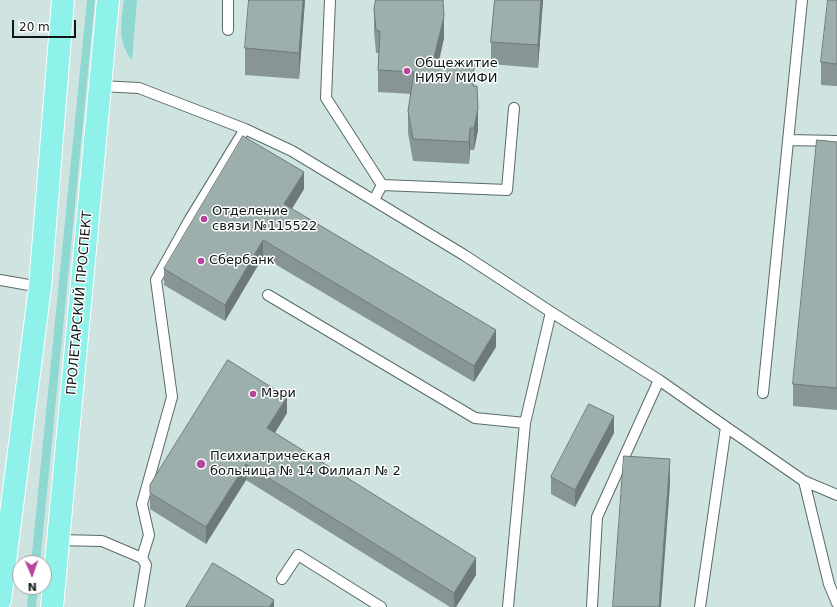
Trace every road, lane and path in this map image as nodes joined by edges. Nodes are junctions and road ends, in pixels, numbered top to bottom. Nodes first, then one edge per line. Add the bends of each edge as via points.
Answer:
1 (63, 0) edge
2 (108, 0) edge
3 (228, 0) edge
4 (330, 0) edge
5 (802, 0) edge
6 (228, 30) dead end
7 (100, 86) junction
8 (514, 108) dead end
9 (245, 129) junction
10 (788, 140) junction
11 (837, 142) edge
12 (382, 185) junction
13 (374, 200) junction
14 (0, 280) edge
15 (40, 287) junction
16 (268, 294) dead end
17 (550, 312) junction
18 (659, 380) junction
19 (762, 393) dead end
20 (525, 423) junction
21 (726, 427) junction
22 (804, 481) junction
23 (837, 495) edge
24 (57, 540) junction
25 (142, 558) junction
26 (282, 579) dead end
27 (0, 600) edge
28 (837, 603) edge
29 (52, 607) edge
30 (139, 607) edge
31 (381, 607) edge
32 (508, 607) edge
33 (592, 607) edge
34 (700, 607) edge

1 - 15 main road
2 - 7 main road, ПРОЛЕТАРСКИЙ ПРОСПЕКТ
3 - 6 lane
4 - 12 lane via 326,98
5 - 10 lane
7 - 9 lane via 139,88
7 - 24 main road, ПРОЛЕТАРСКИЙ ПРОСПЕКТ
8 - 12 lane via 507,190
9 - 13 lane via 292,151
9 - 25 lane via 156,280 172,397 142,504 149,535
10 - 11 lane
10 - 19 lane
12 - 13 lane
13 - 17 lane
14 - 15 lane
15 - 27 main road
16 - 20 lane via 475,418
17 - 18 lane
17 - 20 lane
18 - 21 lane
18 - 33 lane via 597,516
20 - 32 lane
21 - 22 lane
21 - 34 lane
22 - 23 lane
22 - 28 lane via 829,584
24 - 25 lane via 102,541
24 - 29 main road, ПРОЛЕТАРСКИЙ ПРОСПЕКТ
25 - 30 lane via 146,565
26 - 31 lane via 298,555

